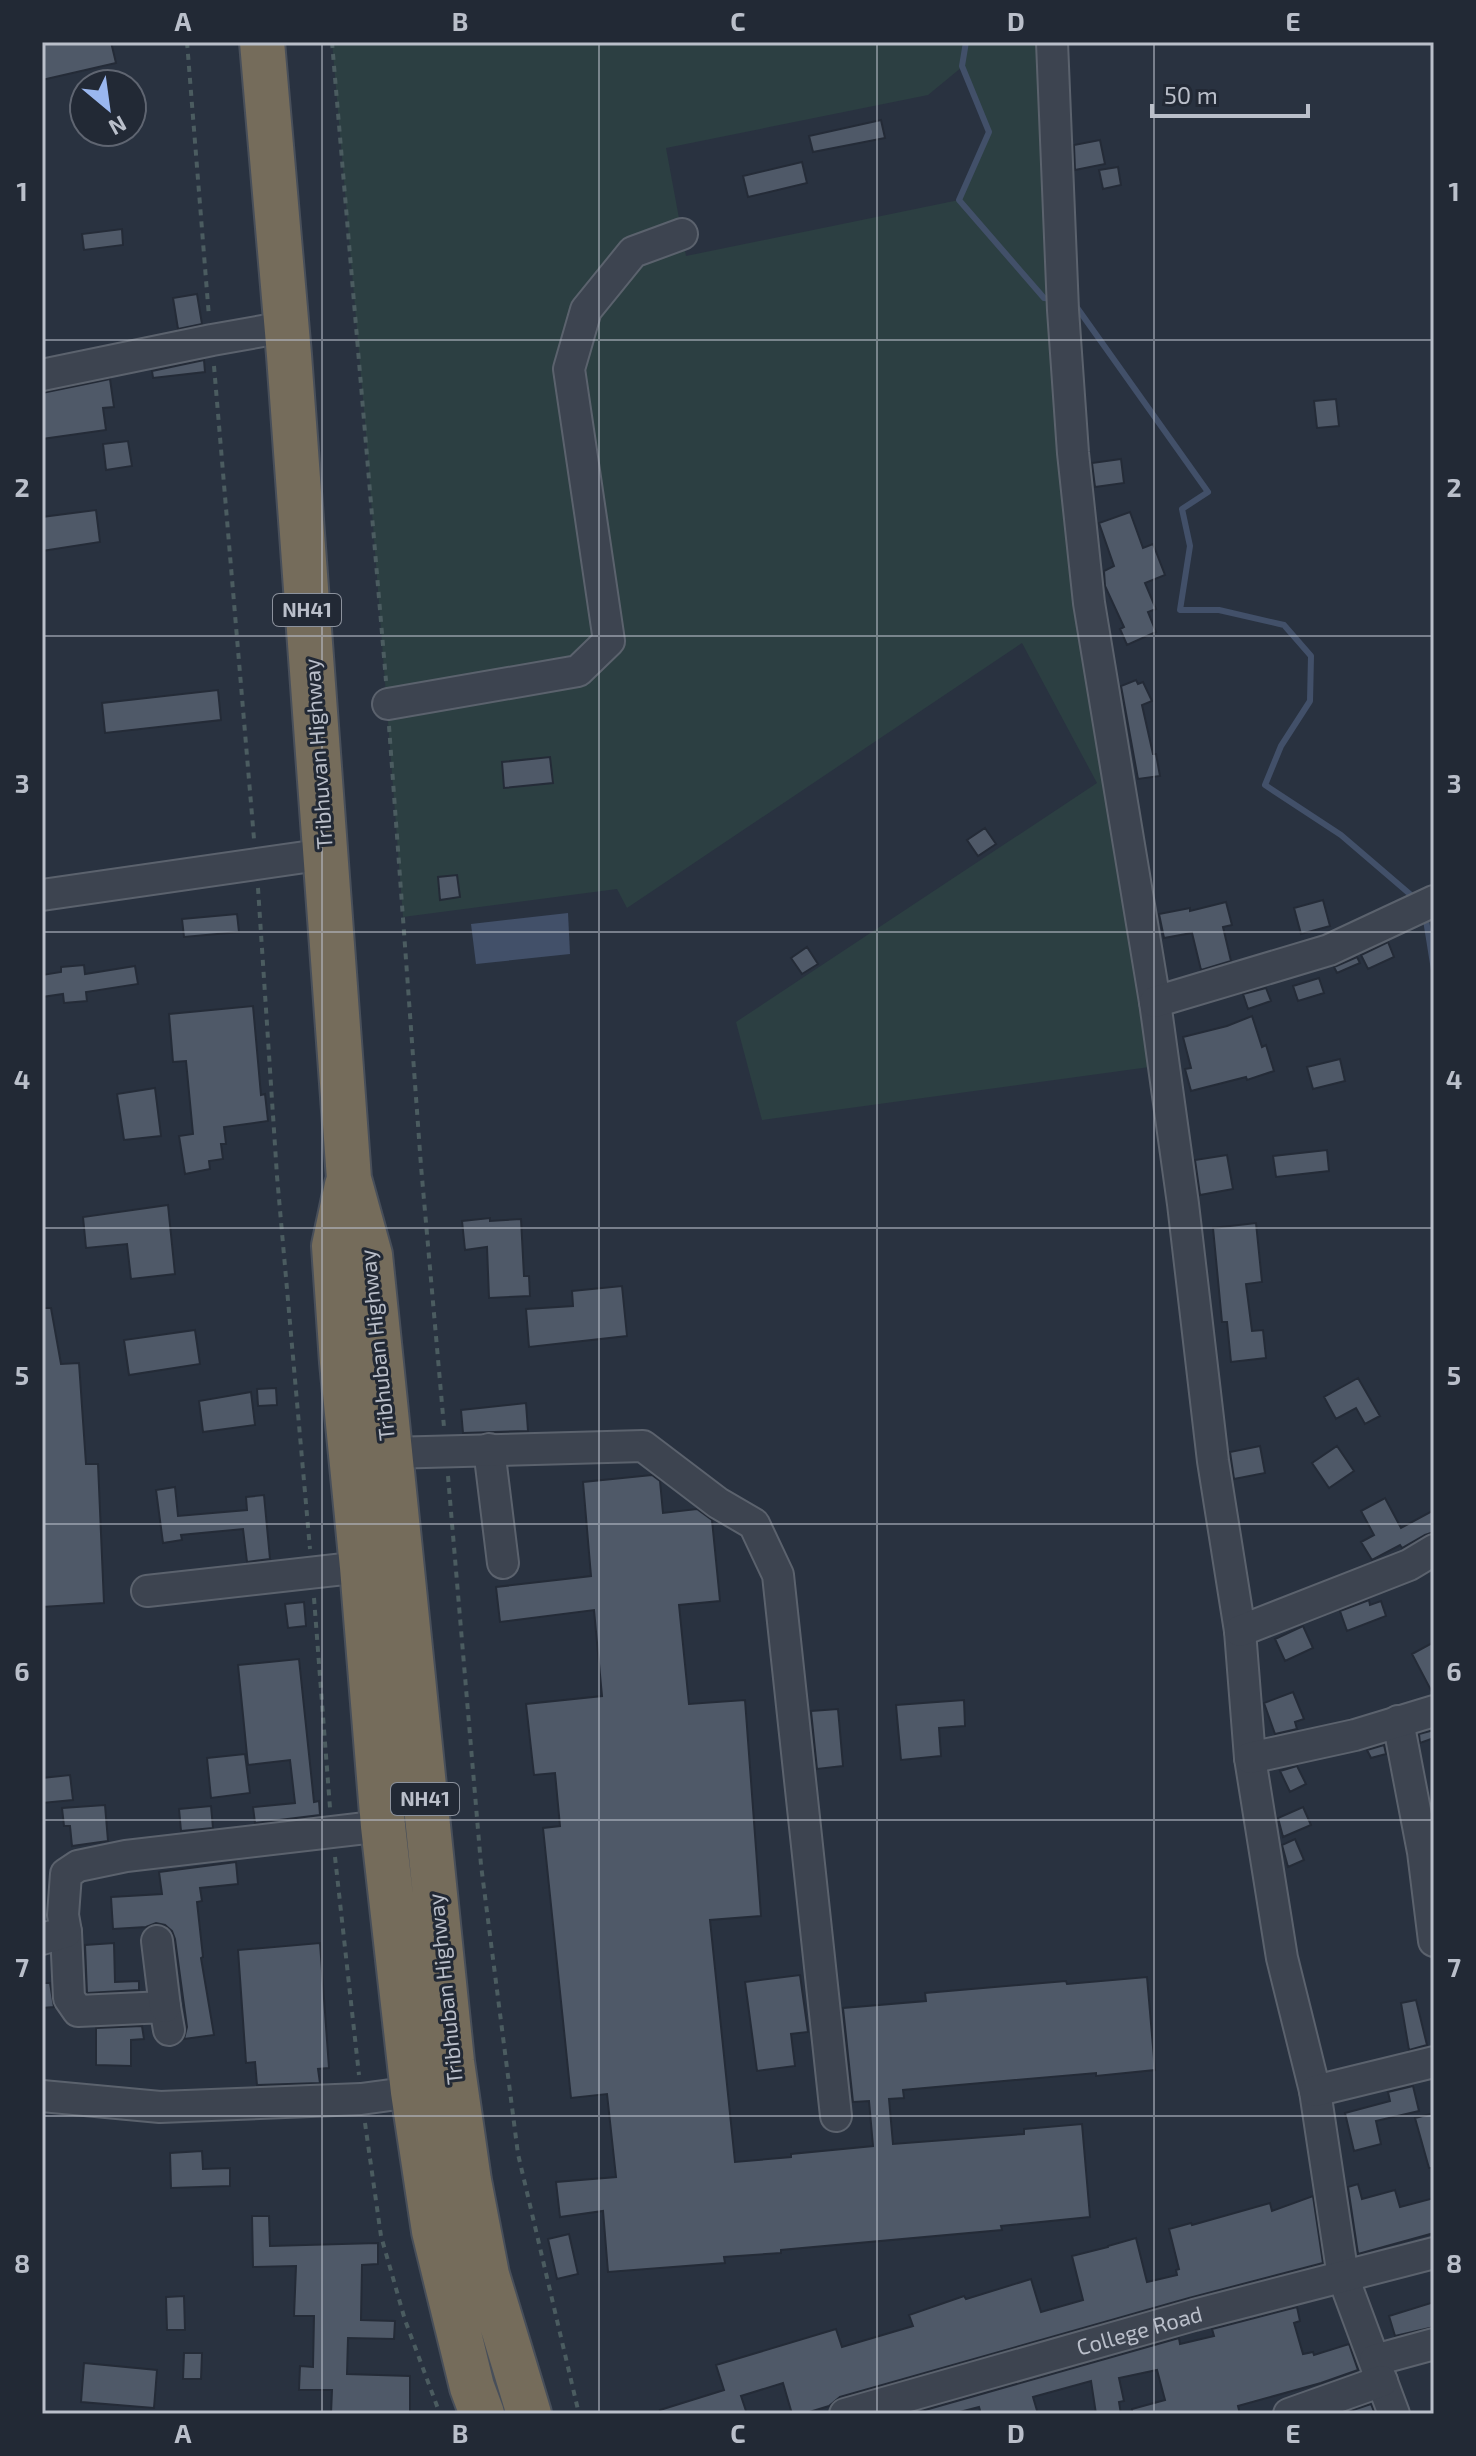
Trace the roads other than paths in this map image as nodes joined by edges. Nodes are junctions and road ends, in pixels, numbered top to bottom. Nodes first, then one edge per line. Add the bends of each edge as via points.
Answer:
1 (262, 42) edge
2 (1052, 42) edge
3 (682, 234) dead end
4 (285, 327) junction
5 (42, 375) edge
6 (388, 704) road end
7 (326, 854) junction
8 (42, 895) edge
9 (1434, 901) edge
10 (1155, 1002) junction
11 (349, 1179) junction
12 (489, 1449) junction
13 (388, 1453) junction
14 (1434, 1550) edge
15 (503, 1563) dead end
16 (362, 1567) junction
17 (147, 1591) dead end
18 (1240, 1631) junction
19 (1434, 1711) edge
20 (1398, 1721) junction
21 (1250, 1758) junction
22 (383, 1826) junction
23 (54, 1936) edge
24 (157, 1941) dead end
25 (1434, 1941) edge
26 (1434, 2062) edge
27 (1315, 2091) junction
28 (413, 2092) junction
29 (42, 2096) edge
30 (836, 2116) dead end
31 (1434, 2253) edge
32 (1343, 2277) junction
33 (1434, 2344) edge
34 (1378, 2370) junction
35 (482, 2414) edge
36 (529, 2414) edge
37 (845, 2414) edge
38 (1289, 2414) edge
39 (1394, 2414) edge

1 - 4 highway, Tribhuvan Highway / NH41
2 - 10 street via 1062,298 1089,603
3 - 6 street via 633,252 586,310 569,369 609,641 578,671
4 - 5 street
4 - 7 highway, Tribhuvan Highway / NH41
7 - 8 street
7 - 11 highway, Tribhuvan Highway / NH41
9 - 10 street via 1329,950
10 - 18 street
11 - 13 highway, Tribhuban Highway / NH41 via 370,1255
11 - 16 highway, Tribhuban Highway / NH41 via 334,1246
12 - 13 street
12 - 15 street
12 - 30 street via 643,1446 754,1524 778,1575
13 - 36 highway, Tribhuban Highway / NH41 via 467,2166 487,2275
14 - 18 street via 1409,1565
16 - 17 street
16 - 22 highway, Tribhuban Highway / NH41
18 - 21 street
19 - 20 street
20 - 21 street
20 - 25 street
21 - 27 street via 1282,1958
22 - 23 street via 78,1866 66,1874 63,1915
22 - 28 highway, Tribhuban Highway / NH41
23 - 24 street via 69,1998 78,2011 167,2018
26 - 27 street
27 - 32 street
28 - 29 street via 160,2107
28 - 35 highway, Tribhuban Highway / NH41 via 434,2231
31 - 32 street, College Road
32 - 34 street
32 - 37 street, College Road
33 - 34 street
34 - 38 street
34 - 39 street

